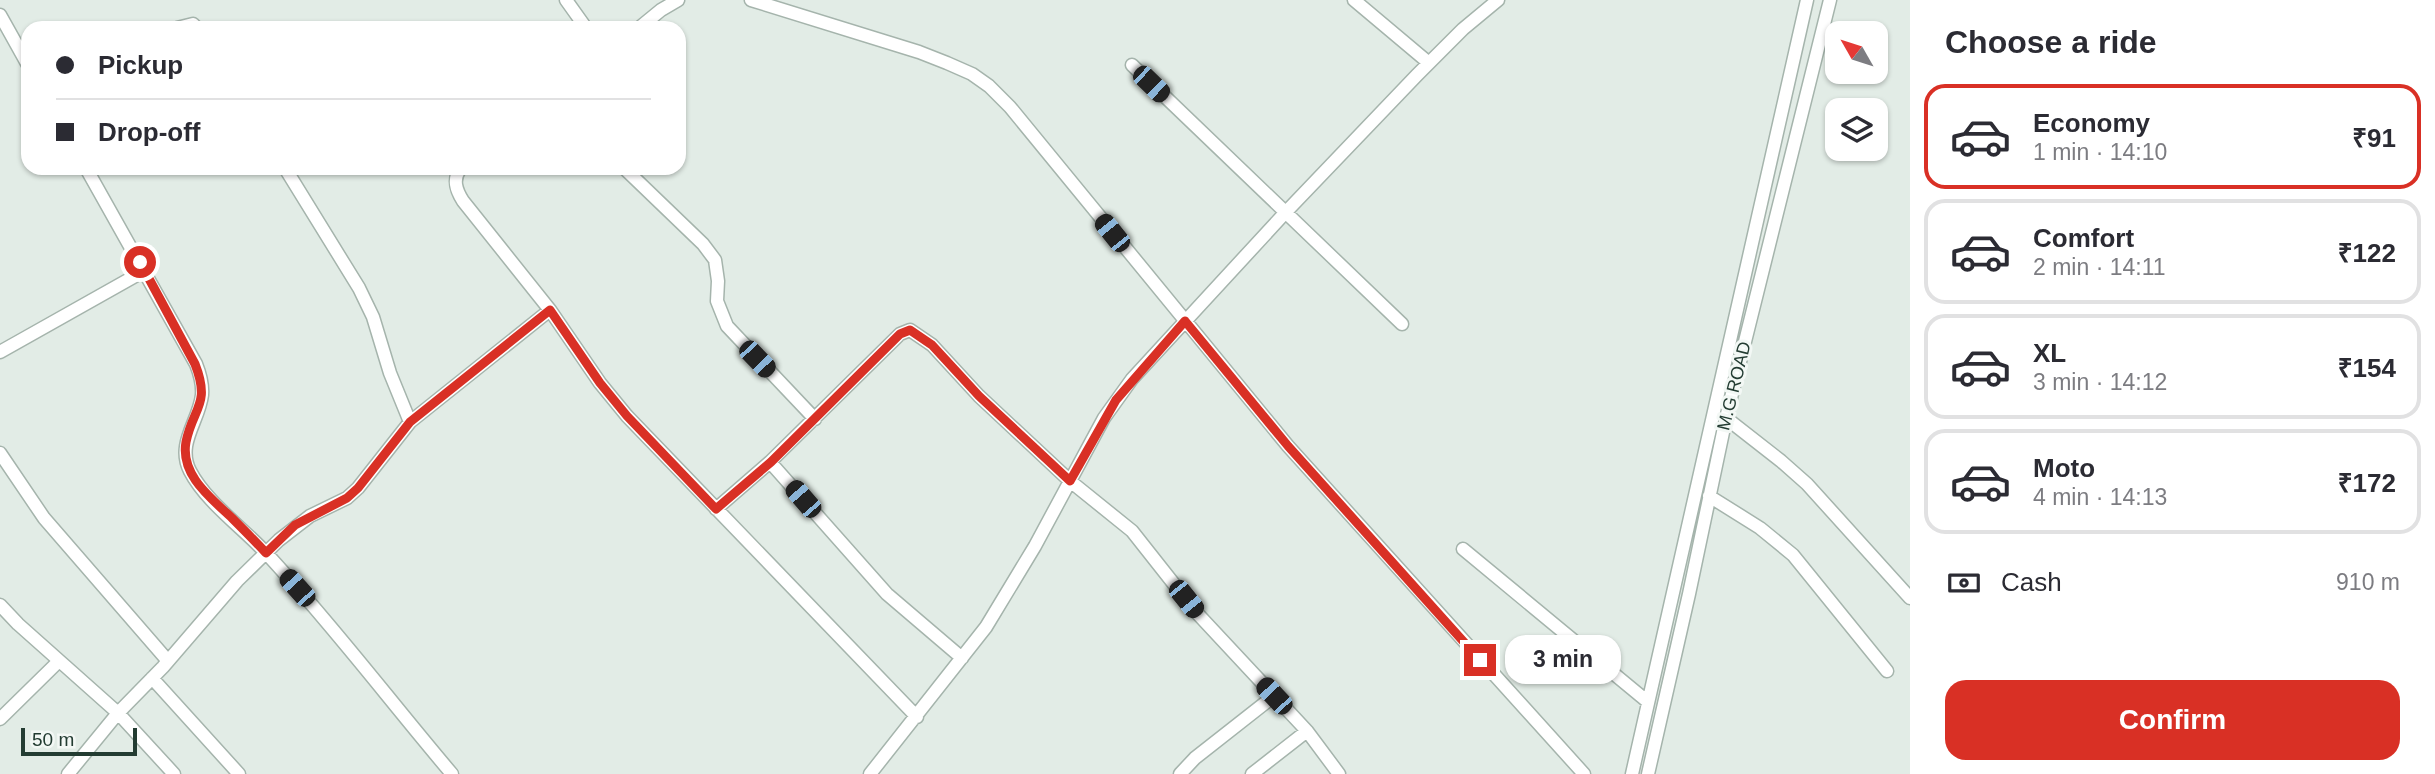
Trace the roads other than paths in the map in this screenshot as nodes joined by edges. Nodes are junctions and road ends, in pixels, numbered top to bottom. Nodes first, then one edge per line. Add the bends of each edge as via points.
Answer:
1 (565, 0) edge
2 (678, 0) edge
3 (751, 0) edge
4 (1354, 0) edge
5 (1807, 0) edge
6 (1830, 0) edge
7 (1491, 2) edge
8 (0, 15) edge
9 (581, 21) edge
10 (647, 21) edge
11 (21, 52) edge
12 (1429, 63) junction
13 (1132, 65) dead end
14 (90, 175) edge
15 (289, 175) edge
16 (458, 175) edge
17 (631, 175) edge
18 (1284, 214) junction
19 (144, 271) junction
20 (550, 310) junction
21 (1185, 321) junction
22 (1402, 324) dead end
23 (0, 352) edge
24 (1726, 418) junction
25 (815, 419) junction
26 (410, 422) junction
27 (0, 453) edge
28 (771, 462) junction
29 (1070, 481) junction
30 (1709, 496) junction
31 (716, 509) junction
32 (1463, 549) dead end
33 (1683, 551) junction
34 (266, 553) junction
35 (1698, 553) junction
36 (1910, 598) edge
37 (0, 605) edge
38 (962, 658) junction
39 (59, 661) junction
40 (168, 661) junction
41 (1887, 671) dead end
42 (152, 678) junction
43 (1274, 696) junction
44 (1648, 702) junction
45 (118, 713) junction
46 (917, 717) junction
47 (0, 719) edge
48 (1307, 731) junction
49 (68, 774) edge
50 (174, 774) edge
51 (239, 774) edge
52 (452, 774) edge
53 (870, 774) edge
54 (1180, 774) edge
55 (1252, 774) edge
56 (1339, 774) edge
57 (1584, 774) edge
58 (1632, 774) edge
59 (1648, 774) edge

1 - 9 street
2 - 10 street
3 - 21 street via 919,52 989,86
4 - 12 street
5 - 33 street, M.G ROAD
6 - 24 street, M.G ROAD
7 - 12 street
8 - 11 street
12 - 18 street
13 - 18 street
14 - 19 street
15 - 26 street via 359,288
16 - 20 street via 457,191
17 - 25 street via 703,244 715,260 717,301 727,326
18 - 21 street
18 - 22 street
19 - 23 street
19 - 34 street via 202,380 198,412 186,442 189,470
20 - 26 street
20 - 31 street via 627,416
21 - 29 street via 1116,400
21 - 57 street via 1288,446
24 - 30 street, M.G ROAD
24 - 36 street via 1807,484
25 - 28 street
25 - 29 street via 900,334 910,330 932,345
26 - 34 street via 358,488 295,525
27 - 40 street via 44,518
28 - 31 street
28 - 38 street via 887,594
29 - 38 street via 1007,594
29 - 43 street via 1132,531 1196,612
30 - 35 street, M.G ROAD
30 - 41 street via 1793,555
31 - 46 street
32 - 44 street
33 - 35 street
33 - 44 street, M.G ROAD
34 - 40 street
34 - 52 street
35 - 59 street, M.G ROAD
37 - 39 street
38 - 46 street
39 - 45 street
39 - 47 street
40 - 42 street
42 - 45 street
42 - 51 street
43 - 48 street
43 - 54 street
44 - 58 street, M.G ROAD
45 - 49 street
45 - 50 street
46 - 53 street
48 - 55 street
48 - 56 street

